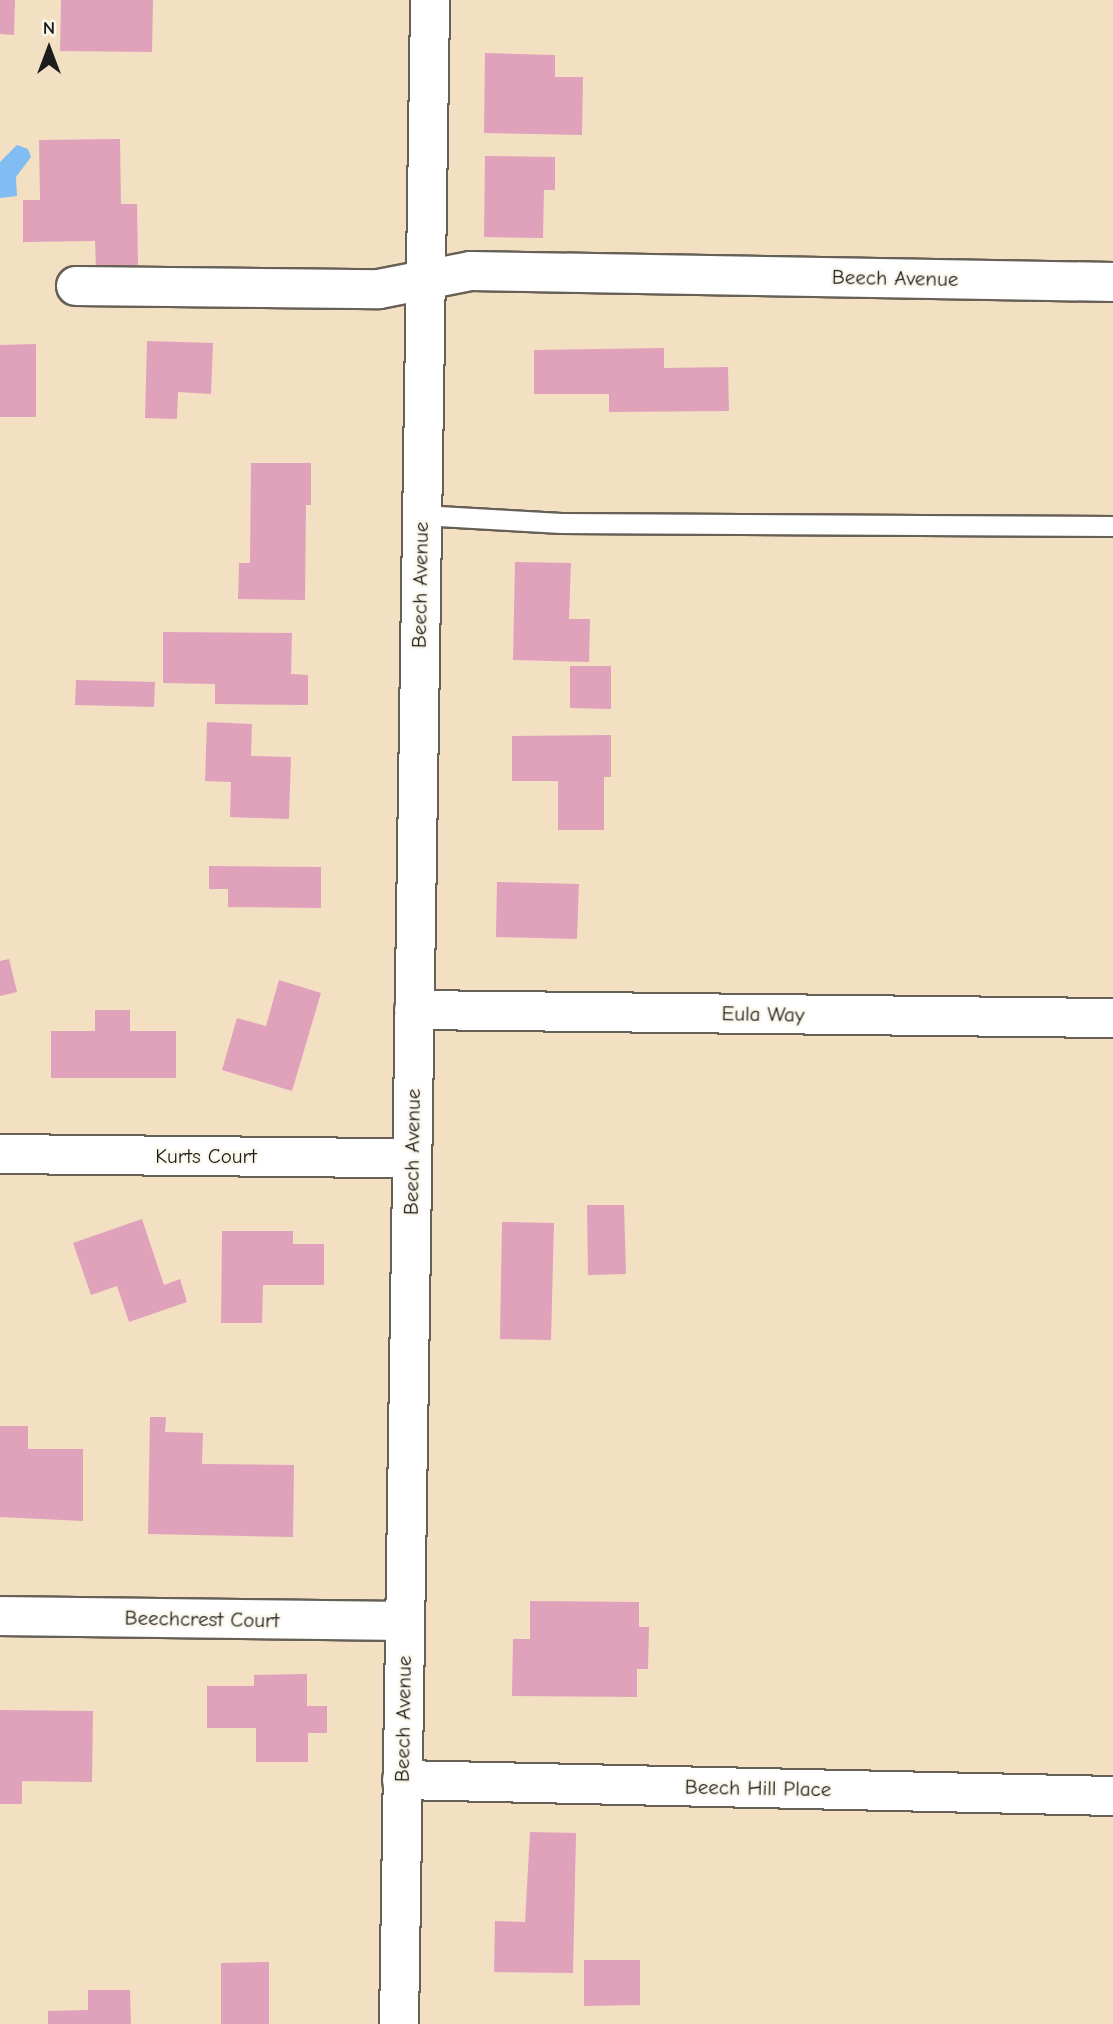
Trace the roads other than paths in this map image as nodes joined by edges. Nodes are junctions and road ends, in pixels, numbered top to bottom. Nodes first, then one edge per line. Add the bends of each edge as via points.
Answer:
1 (430, 0) edge
2 (425, 280) junction
3 (1113, 282) edge
4 (76, 286) dead end
5 (421, 515) junction
6 (1113, 526) edge
7 (414, 1010) junction
8 (1113, 1018) edge
9 (0, 1154) edge
10 (412, 1158) junction
11 (0, 1616) edge
12 (405, 1621) junction
13 (402, 1780) junction
14 (1113, 1796) edge
15 (399, 2024) edge

1 - 2 street, Beech Avenue
2 - 3 street, Beech Avenue via 471,271
2 - 4 street, Beech Avenue via 379,289
2 - 5 street, Beech Avenue
5 - 6 lane via 561,523
5 - 7 street, Beech Avenue
7 - 8 street, Eula Way
7 - 10 street, Beech Avenue
9 - 10 street, Kurts Court
10 - 12 street, Beech Avenue
11 - 12 street, Beechcrest Court
12 - 13 street, Beech Avenue
13 - 14 street, Beech Hill Place
13 - 15 street, Beech Avenue

